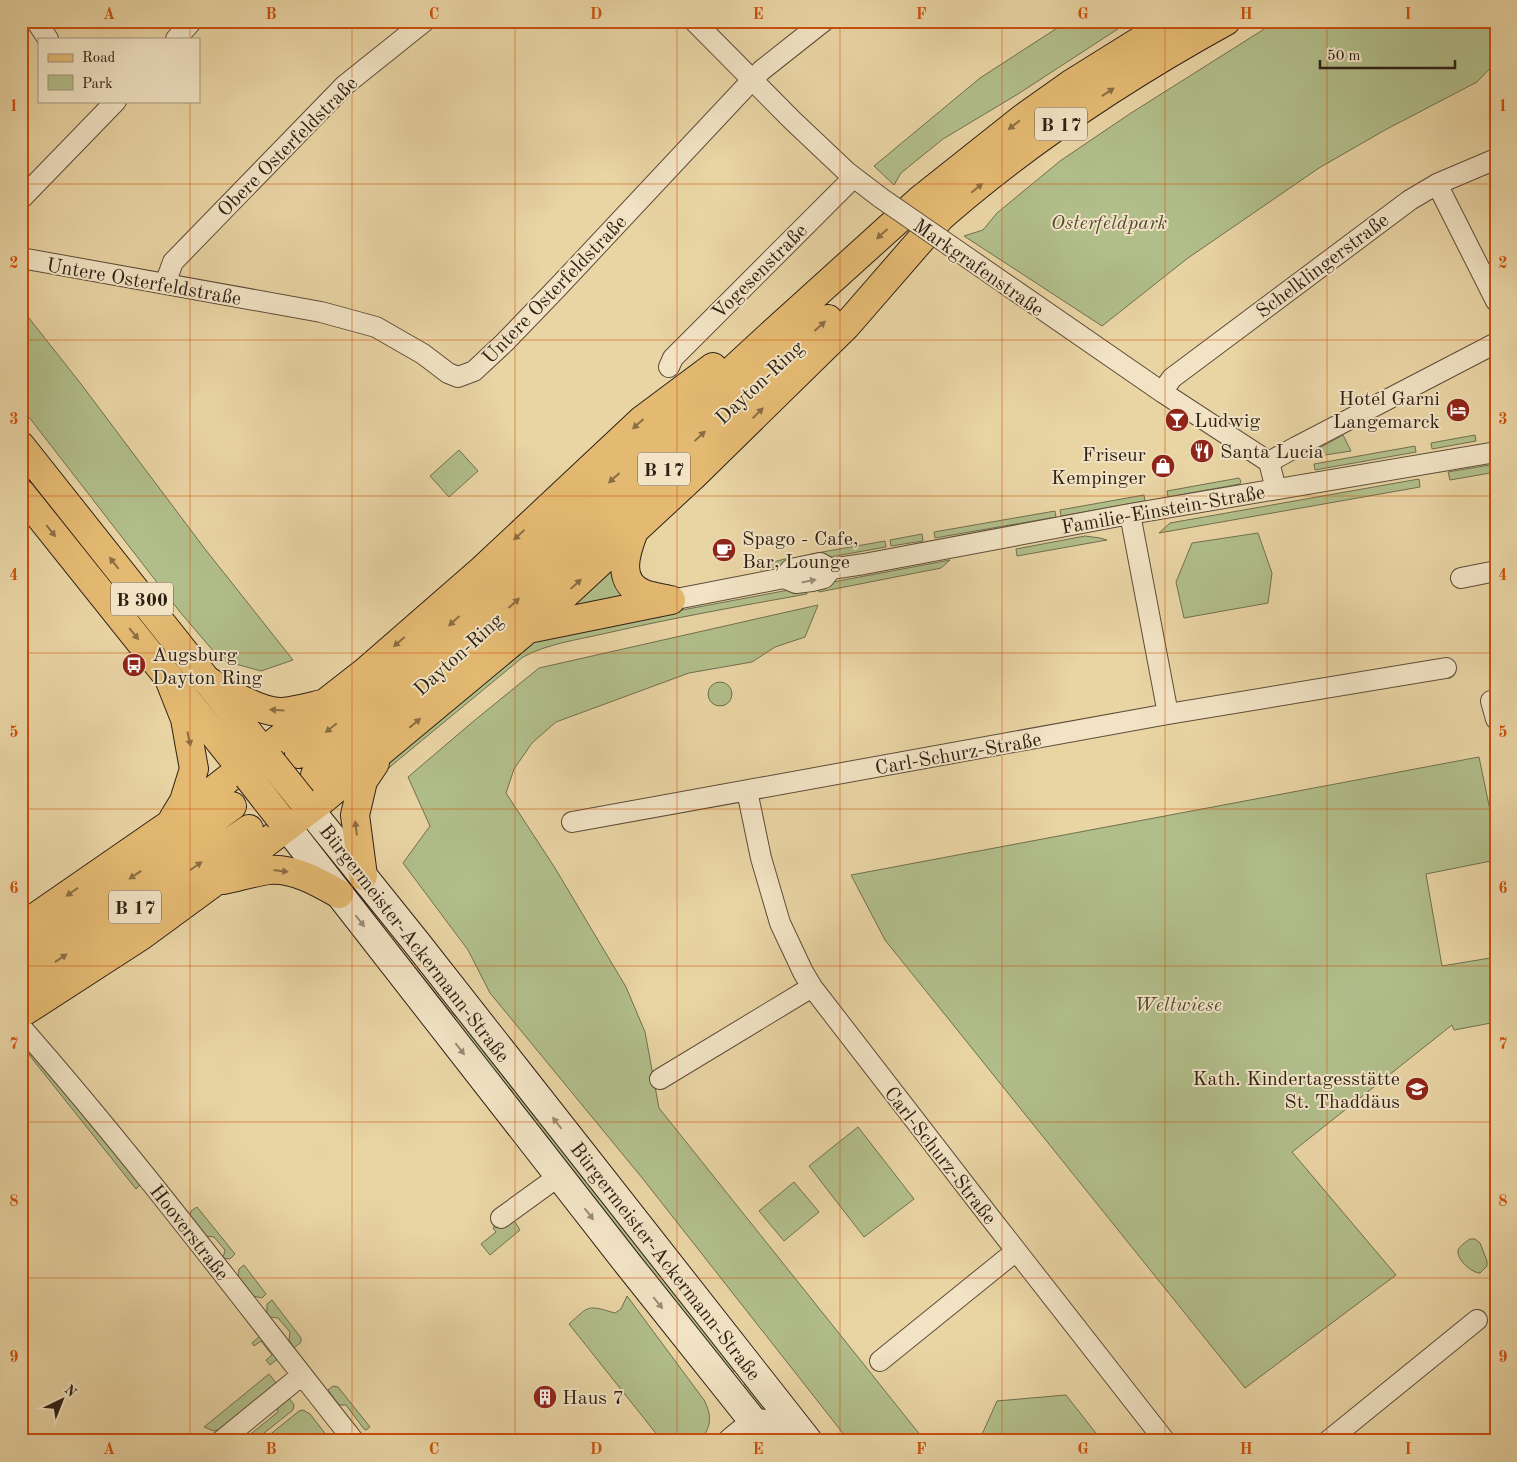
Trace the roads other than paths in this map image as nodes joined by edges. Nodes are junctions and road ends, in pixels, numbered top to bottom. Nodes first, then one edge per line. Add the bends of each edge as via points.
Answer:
1 (36, 21) edge
2 (192, 21) edge
3 (425, 21) edge
4 (694, 21) edge
5 (824, 21) edge
6 (1172, 21) edge
7 (1226, 21) edge
8 (47, 38) edge
9 (177, 38) edge
10 (752, 80) junction
11 (110, 103) edge
12 (1496, 159) edge
13 (853, 178) junction
14 (1437, 184) junction
15 (21, 199) edge
16 (939, 219) junction
17 (21, 258) edge
18 (844, 268) junction
19 (165, 284) junction
20 (1496, 301) edge
21 (1496, 343) edge
22 (669, 367) dead end
23 (1162, 392) junction
24 (21, 446) edge
25 (1496, 452) edge
26 (1269, 462) junction
27 (1276, 489) junction
28 (21, 493) edge
29 (1130, 514) junction
30 (634, 530) junction
31 (1496, 571) edge
32 (1461, 578) dead end
33 (671, 600) junction
34 (528, 630) junction
35 (1446, 668) dead end
36 (168, 676) junction
37 (206, 680) junction
38 (325, 704) junction
39 (1168, 714) junction
40 (386, 748) junction
41 (299, 754) dead end
42 (267, 756) junction
43 (245, 772) junction
44 (316, 775) dead end
45 (747, 791) junction
46 (306, 805) junction
47 (232, 806) dead end
48 (284, 822) junction
49 (572, 822) dead end
50 (170, 824) junction
51 (249, 828) dead end
52 (363, 876) junction
53 (216, 882) junction
54 (339, 894) junction
55 (21, 926) edge
56 (21, 952) edge
57 (812, 986) junction
58 (25, 1015) edge
59 (660, 1079) dead end
60 (559, 1176) junction
61 (501, 1218) dead end
62 (1016, 1251) junction
63 (1477, 1320) dead end
64 (880, 1361) dead end
65 (302, 1375) junction
66 (761, 1431) edge
67 (221, 1441) edge
68 (354, 1441) edge
69 (728, 1441) edge
70 (792, 1441) edge
71 (808, 1441) edge
72 (1166, 1441) edge
73 (1328, 1441) edge

1 - 8 street
2 - 9 street
3 - 19 street, Obere Osterfeldstraße via 346,85 173,262
4 - 10 street, Markgrafenstraße
5 - 10 street, Untere Osterfeldstraße
6 -> 18 main road, Dayton-Ring / B 17 via 1023,118 922,199
16 -> 7 main road, Dayton-Ring / B 17 via 1085,107
10 - 13 street, Markgrafenstraße
10 - 19 street, Untere Osterfeldstraße via 532,315 474,371 458,377 376,327 321,312
11 - 15 street
12 - 14 street, Schelklingerstraße
13 - 22 street, Vogesenstraße via 673,358
13 - 23 street, Markgrafenstraße, bridge
14 - 20 street
14 - 23 street, Schelklingerstraße via 1400,207 1209,350 1172,378
30 -> 16 main road via 846,326
44 -> 16 main road, Dayton-Ring / B 17 via 394,711
17 - 19 street, Untere Osterfeldstraße
18 -> 38 main road via 642,420 483,569
18 -> 41 main road, Dayton-Ring / B 17 via 386,682
21 - 26 street
23 - 26 street, Markgrafenstraße
37 -> 24 main road, Bürgermeister-Ackermann-Straße / B 300
25 - 27 street, Familie-Einstein-Straße
26 - 27 street
27 - 29 street, Familie-Einstein-Straße
28 -> 36 main road, Bürgermeister-Ackermann-Straße / B 300
29 - 33 street, Familie-Einstein-Straße via 831,569 824,578 812,581 796,583 784,578
29 - 39 street
30 - 33 main road via 625,555 628,578 646,595
34 -> 30 main road
31 - 32 street
33 - 34 main road
40 -> 34 main road
35 - 39 street, Carl-Schurz-Straße
36 - 43 main road, Bürgermeister-Ackermann-Straße
36 -> 50 main road, B 300 via 184,720 194,769 184,801
38 -> 37 main road via 282,712 269,710 239,699
37 - 42 main road, Bürgermeister-Ackermann-Straße / B 300
38 - 42 main road
39 - 45 street, Carl-Schurz-Straße
40 - 46 main road
52 -> 40 main road via 355,816 363,781
42 - 43 main road
42 - 46 main road, Bürgermeister-Ackermann-Straße / B 300, bridge
43 - 48 main road, Bürgermeister-Ackermann-Straße, bridge
43 - 50 main road
45 - 49 street, Carl-Schurz-Straße
45 - 57 street, Carl-Schurz-Straße via 761,858 780,923
46 - 48 main road
46 - 52 main road, Bürgermeister-Ackermann-Straße
47 -> 56 main road, B 17
48 - 53 main road
48 - 54 main road, Bürgermeister-Ackermann-Straße
50 -> 55 main road, B 300
58 -> 51 main road, B 17
71 -> 52 main road, Bürgermeister-Ackermann-Straße
53 -> 54 main road via 283,870 314,880
53 - 58 main road
54 -> 60 main road, Bürgermeister-Ackermann-Straße
57 - 59 street
57 - 62 street, Carl-Schurz-Straße
58 - 65 street, Hooverstraße via 92,1110
60 - 61 street
60 -> 66 main road, Bürgermeister-Ackermann-Straße
62 - 64 street
62 - 72 street, Carl-Schurz-Straße
63 - 73 street
65 - 67 street
65 - 68 street, Hooverstraße
66 - 69 street
66 - 70 street via 770,1420

